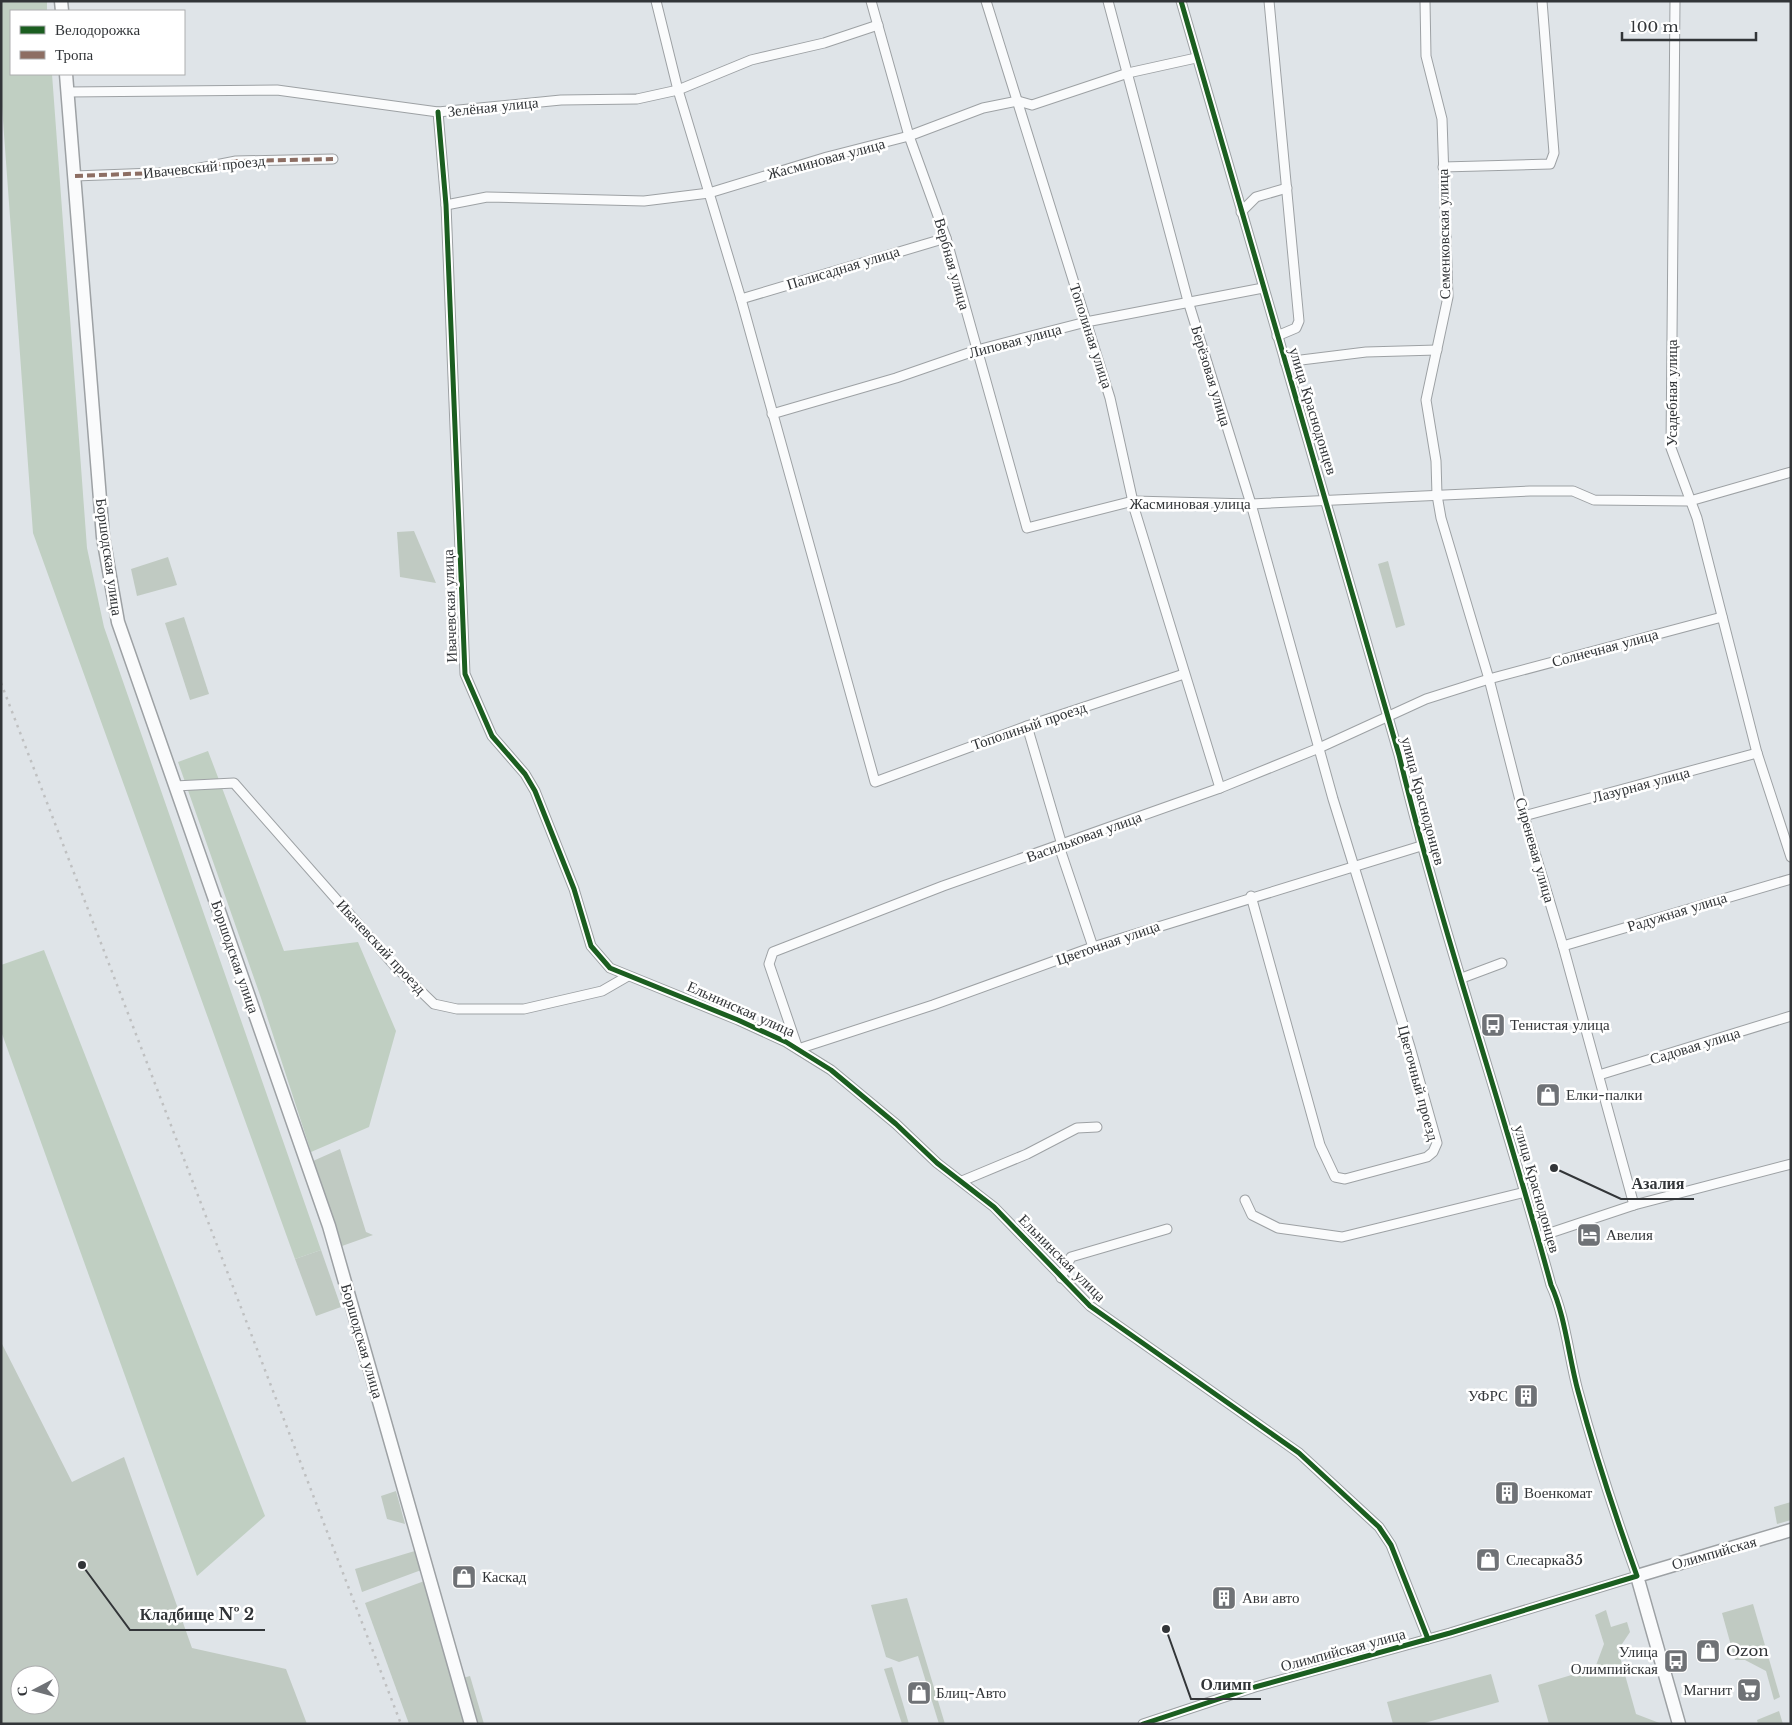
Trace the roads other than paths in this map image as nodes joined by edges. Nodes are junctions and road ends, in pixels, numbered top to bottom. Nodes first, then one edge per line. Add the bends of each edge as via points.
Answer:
1 (656, 1) edge
2 (871, 1) edge
3 (986, 1) edge
4 (1108, 1) edge
5 (1181, 1) edge
6 (1270, 1) edge
7 (1424, 1) edge
8 (1542, 1) edge
9 (1675, 1) edge
10 (878, 25) junction
11 (1196, 58) junction
12 (1128, 73) junction
13 (66, 75) edge
14 (678, 90) junction
15 (68, 92) junction
16 (1018, 101) junction
17 (438, 112) junction
18 (909, 136) junction
19 (333, 159) dead end
20 (1443, 167) junction
21 (75, 176) junction
22 (1287, 188) junction
23 (709, 193) junction
24 (446, 205) junction
25 (1241, 212) junction
26 (946, 238) junction
27 (1263, 288) junction
28 (740, 299) junction
29 (1188, 301) junction
30 (1086, 322) junction
31 (1277, 336) junction
32 (977, 350) junction
33 (1436, 350) junction
34 (1285, 362) junction
35 (772, 414) junction
36 (1791, 472) edge
37 (1437, 495) junction
38 (1133, 501) junction
39 (1326, 501) junction
40 (1690, 501) junction
41 (1251, 504) junction
42 (1027, 528) joint
43 (1722, 617) junction
44 (1184, 674) junction
45 (1489, 679) junction
46 (1386, 716) junction
47 (1026, 726) junction
48 (1319, 748) junction
49 (1756, 753) junction
50 (175, 786) junction
51 (1220, 788) junction
52 (1524, 816) junction
53 (1062, 845) junction
54 (1421, 846) junction
55 (1791, 857) edge
56 (1353, 866) junction
57 (1791, 878) edge
58 (1252, 896) junction
59 (1563, 946) junction
60 (1093, 947) junction
61 (1502, 963) dead end
62 (610, 968) joint
63 (628, 976) junction
64 (1462, 978) junction
65 (1791, 1016) edge
66 (798, 1049) junction
67 (1599, 1075) junction
68 (1097, 1127) dead end
69 (1791, 1164) edge
70 (962, 1181) junction
71 (1525, 1192) junction
72 (1245, 1200) dead end
73 (1634, 1206) junction
74 (1167, 1229) dead end
75 (1538, 1237) junction
76 (1061, 1278) junction
77 (1791, 1530) edge
78 (1637, 1576) junction
79 (1428, 1639) junction
80 (471, 1724) edge
81 (1143, 1724) edge
82 (1679, 1724) edge

1 - 14 street
2 - 10 street, Вербная улица
3 - 16 street, Тополиная улица
4 - 12 street, Берёзовая улица
5 - 11 street, улица Краснодонцев
6 - 22 street
7 - 20 street, Семенковская улица via 1426,56 1442,119
8 - 20 street via 1554,153 1550,164
9 - 40 street, Усадебная улица via 1671,448
10 - 14 street, Зелёная улица via 824,43 751,60
10 - 18 street, Вербная улица
11 - 12 street, Жасминовая улица
11 - 25 street, улица Краснодонцев
12 - 16 street, Жасминовая улица via 1032,105
12 - 29 street, Берёзовая улица
13 - 15 street, Боршодская улица
14 - 17 street, Зелёная улица via 638,99 562,100
14 - 23 street
15 - 17 street, Зелёная улица via 277,90
15 - 21 street, Боршодская улица
16 - 18 street, Жасминовая улица via 983,108
16 - 30 street, Тополиная улица
17 - 24 street, Ивачевская улица
18 - 23 street, Жасминовая улица
18 - 26 street, Вербная улица
19 - 21 street, Ивачевский проезд via 236,161 180,172
20 - 33 street, Семенковская улица via 1448,297
21 - 50 street, Боршодская улица via 107,566 118,622
22 - 25 street via 1256,197
22 - 31 street via 1299,321 1296,328
23 - 24 street, Жасминовая улица via 644,201 488,197
23 - 28 street
24 - 62 street, Ивачевская улица via 465,674 492,736 525,774 535,791 574,889 592,946
25 - 27 street, улица Краснодонцев
26 - 28 street, Палисадная улица
26 - 32 street, Вербная улица
27 - 29 street, Липовая улица
27 - 31 street, улица Краснодонцев
28 - 35 street
29 - 30 street, Липовая улица
29 - 41 street, Берёзовая улица
30 - 32 street, Липовая улица
30 - 38 street, Тополиная улица via 1110,398
31 - 34 street, улица Краснодонцев
32 - 35 street, Липовая улица via 896,378
32 - 42 street, Вербная улица
33 - 34 street via 1366,352
33 - 37 street, Семенковская улица via 1426,400 1436,461
34 - 39 street, улица Краснодонцев
35 - 47 street, Тополиный проезд via 876,782
36 - 40 street, Жасминовая улица
37 - 39 street, Жасминовая улица
37 - 40 street, Жасминовая улица via 1573,492 1594,500
37 - 45 street, Сиреневая улица via 1446,538
38 - 41 street, Жасминовая улица
38 - 42 street, Жасминовая улица
38 - 44 street, Тополиная улица
39 - 41 street, Жасминовая улица
39 - 46 street, улица Краснодонцев
40 - 43 street, Усадебная улица
41 - 48 street, Берёзовая улица
43 - 45 street, Солнечная улица
43 - 49 street, Усадебная улица
44 - 47 street, Тополиный проезд
44 - 51 street, Тополиная улица
45 - 46 street, Васильковая улица
45 - 52 street, Сиреневая улица
46 - 48 street, Васильковая улица
46 - 54 street, улица Краснодонцев
47 - 53 street
48 - 51 street, Васильковая улица
48 - 56 street, Цветочный проезд
49 - 52 street, Лазурная улица
49 - 55 street, Усадебная улица
50 - 63 street, Ивачевский проезд via 234,783 395,966 434,1004 457,1009 524,1008 602,991
50 - 80 street, Боршодская улица via 328,1226
51 - 53 street, Васильковая улица
52 - 59 street, Сиреневая улица
53 - 60 street via 1061,852
53 - 66 street, Васильковая улица via 943,886 773,952 769,964
54 - 56 street, Цветочная улица
54 - 64 street, улица Краснодонцев
56 - 58 street, Цветочная улица
56 - 58 street, Цветочный проезд via 1437,1143 1427,1157 1345,1179 1334,1177 1320,1145
57 - 59 street, Радужная улица
58 - 60 street, Цветочная улица
59 - 67 street, Сиреневая улица
60 - 66 street, Цветочная улица via 934,1005
61 - 64 street
62 - 63 street, Ельнинская улица
63 - 66 street, Ельнинская улица via 738,1020
64 - 71 street, улица Краснодонцев
65 - 67 street, Садовая улица
66 - 70 street, Ельнинская улица via 831,1070
67 - 73 street, Сиреневая улица
68 - 70 street via 1077,1128 1027,1154
69 - 73 street
70 - 76 street, Ельнинская улица via 1005,1218
71 - 72 street via 1342,1237 1278,1228 1252,1215
71 - 75 street, улица Краснодонцев
73 - 75 street
74 - 76 street via 1070,1257
75 - 78 street, улица Краснодонцев via 1605,1486
76 - 79 street, Ельнинская улица via 1090,1306 1299,1453 1364,1511 1391,1545
77 - 78 street, Олимпийская
78 - 79 street, Олимпийская улица
78 - 82 street, улица Краснодонцев
79 - 81 street, Олимпийская улица via 1254,1687

